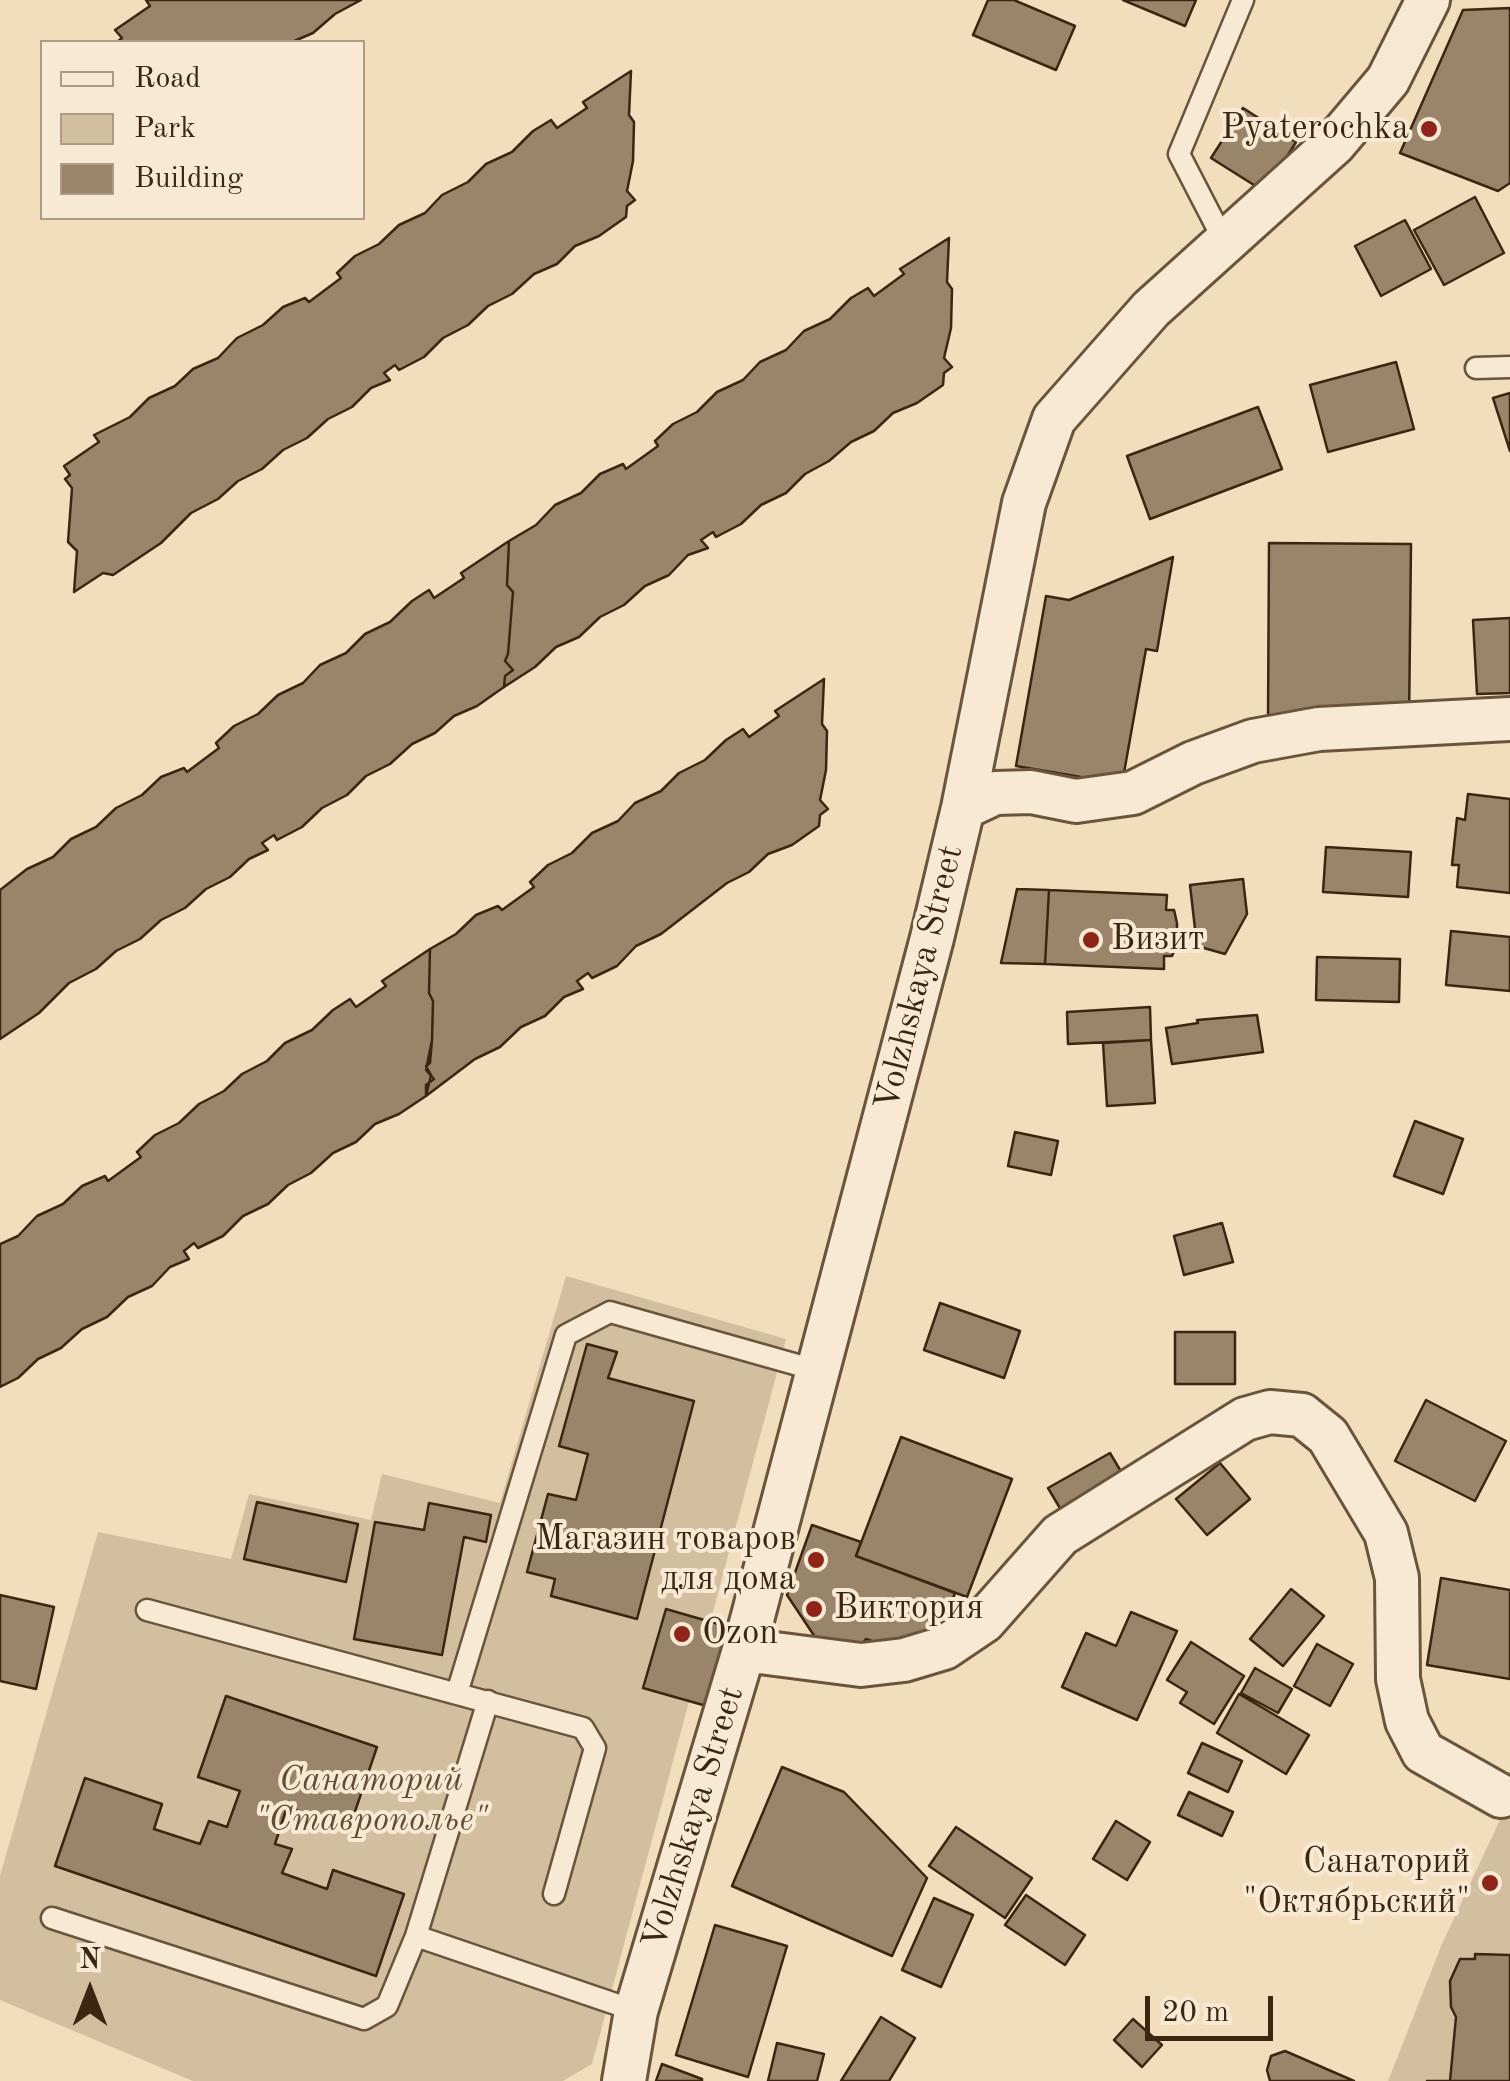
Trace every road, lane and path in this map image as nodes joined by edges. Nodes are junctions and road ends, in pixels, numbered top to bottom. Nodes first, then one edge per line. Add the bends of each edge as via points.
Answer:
1 (1243, 0) edge
2 (1428, 0) edge
3 (1225, 243) junction
4 (1510, 367) edge
5 (1476, 368) dead end
6 (1510, 720) edge
7 (963, 808) junction
8 (819, 1371) junction
9 (147, 1610) dead end
10 (744, 1650) junction
11 (457, 1693) junction
12 (488, 1701) junction
13 (1506, 1798) edge
14 (554, 1894) dead end
15 (52, 1918) dead end
16 (416, 1936) junction
17 (636, 2011) junction
18 (624, 2081) edge

1 - 3 lane via 1179,154
2 - 3 street, Volzhskaya Street via 1388,80 1334,144
3 - 7 street, Volzhskaya Street via 1151,309 1054,420 1024,503
4 - 5 lane
6 - 7 street via 1320,729 1253,741 1133,792 1076,801 995,792
7 - 8 street, Volzhskaya Street
8 - 10 street, Volzhskaya Street
8 - 11 lane via 610,1312 566,1335
9 - 11 lane
10 - 13 street via 861,1665 944,1648 984,1621 1060,1534 1245,1419 1270,1412 1302,1415 1328,1436 1386,1533 1397,1578 1398,1679 1423,1752
10 - 17 street, Volzhskaya Street
11 - 12 lane
12 - 14 lane via 583,1728 595,1748
12 - 16 lane
15 - 16 lane via 364,2019 388,2006
16 - 17 lane
17 - 18 street, Volzhskaya Street

